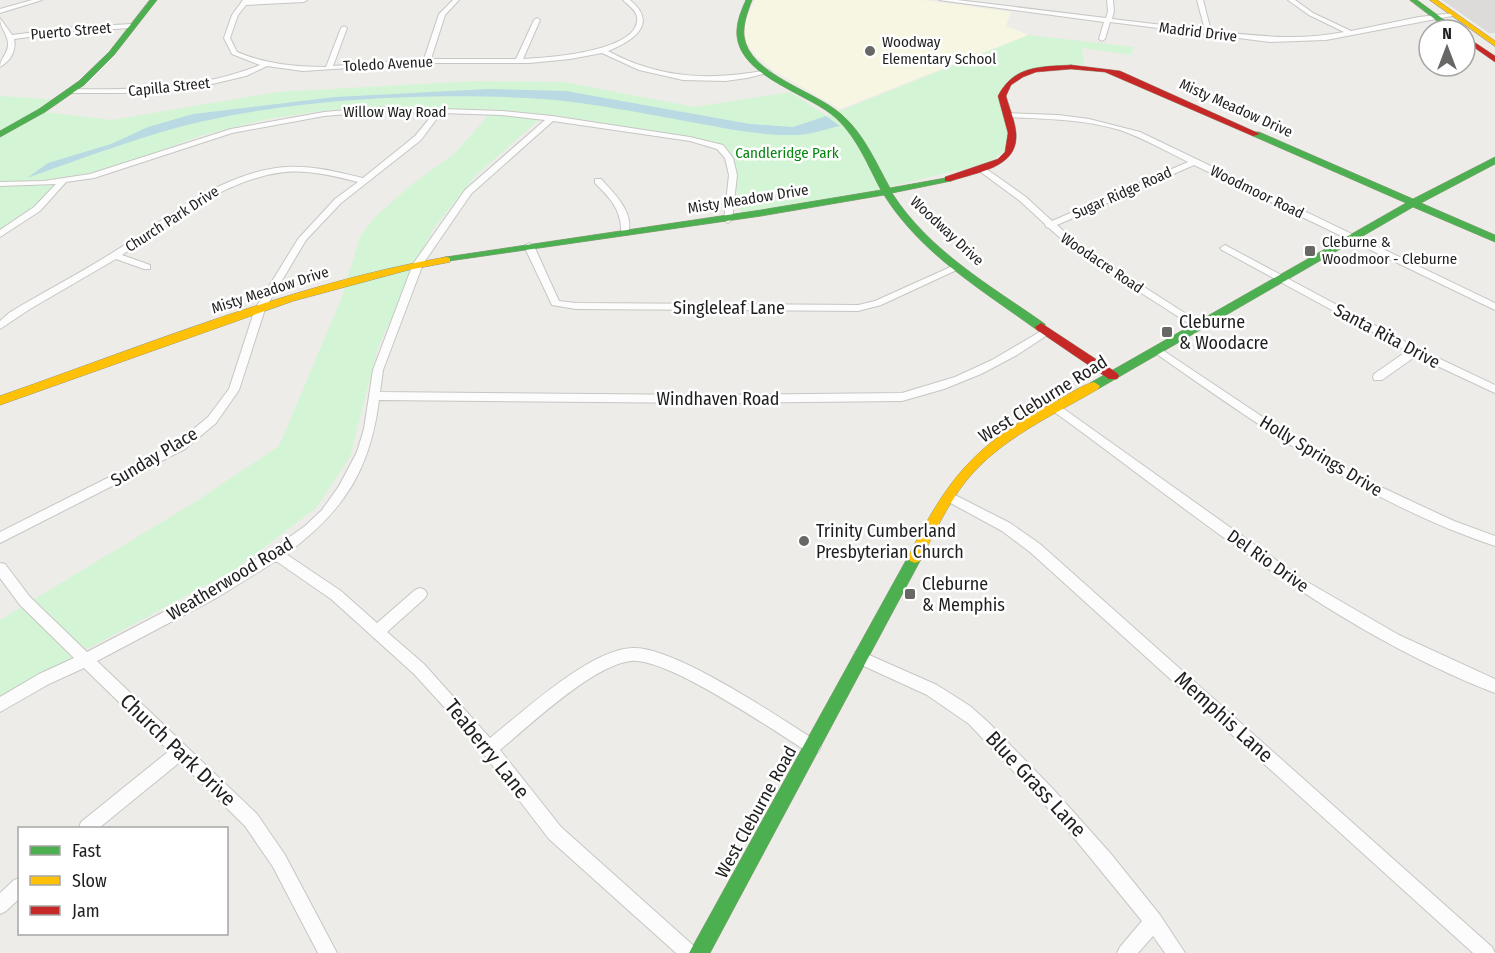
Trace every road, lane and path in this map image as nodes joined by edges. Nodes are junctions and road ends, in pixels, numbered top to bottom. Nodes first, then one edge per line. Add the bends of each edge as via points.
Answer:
1 (39, 0) edge
2 (154, 0) edge
3 (304, 0) edge
4 (456, 0) edge
5 (626, 0) edge
6 (749, 0) edge
7 (942, 0) edge
8 (1016, 0) edge
9 (1110, 0) edge
10 (1200, 0) edge
11 (1291, 0) edge
12 (1413, 0) edge
13 (1433, 0) edge
14 (244, 2) edge
15 (1009, 9) junction
16 (0, 11) edge
17 (1454, 15) junction
18 (1435, 16) junction
19 (1438, 18) edge
20 (0, 20) edge
21 (537, 20) dead end
22 (1108, 22) junction
23 (132, 26) junction
24 (344, 28) dead end
25 (1209, 34) junction
26 (1352, 34) junction
27 (11, 37) junction
28 (1102, 39) dead end
29 (1495, 44) edge
30 (1477, 47) edge
31 (602, 50) junction
32 (1495, 60) edge
33 (427, 61) junction
34 (519, 61) junction
35 (0, 65) edge
36 (265, 65) junction
37 (329, 67) junction
38 (768, 72) junction
39 (70, 91) junction
40 (439, 111) junction
41 (1008, 115) junction
42 (552, 118) junction
43 (0, 134) edge
44 (1495, 160) edge
45 (1194, 162) junction
46 (982, 170) junction
47 (362, 180) junction
48 (63, 181) junction
49 (598, 181) dead end
50 (0, 184) edge
51 (887, 192) junction
52 (1413, 203) junction
53 (728, 220) junction
54 (1049, 225) junction
55 (625, 233) junction
56 (0, 234) edge
57 (1352, 238) junction
58 (1495, 239) edge
59 (529, 246) junction
60 (1225, 248) dead end
61 (116, 256) junction
62 (418, 264) junction
63 (147, 267) dead end
64 (958, 267) junction
65 (1281, 279) junction
66 (1495, 307) edge
67 (260, 309) junction
68 (0, 326) edge
69 (1200, 326) junction
70 (1047, 332) junction
71 (1158, 350) junction
72 (1415, 351) junction
73 (1113, 376) junction
74 (1378, 377) dead end
75 (1495, 389) edge
76 (374, 396) junction
77 (0, 401) edge
78 (1057, 408) junction
79 (950, 497) junction
80 (0, 538) edge
81 (1495, 541) edge
82 (276, 554) junction
83 (0, 568) edge
84 (420, 594) dead end
85 (377, 632) junction
86 (860, 657) junction
87 (86, 660) junction
88 (1495, 686) edge
89 (0, 705) edge
90 (813, 747) junction
91 (488, 750) junction
92 (181, 751) junction
93 (88, 827) edge
94 (18, 888) edge
95 (0, 904) edge
96 (1154, 921) junction
97 (327, 953) edge
98 (689, 953) edge
99 (699, 953) edge
100 (1126, 953) edge
101 (1176, 953) edge
102 (1486, 953) edge

1 - 16 street
2 - 23 street
3 - 14 street
4 - 33 street via 442,14
5 - 31 street, Toledo Avenue via 638,10 639,26 628,38
6 - 38 street, Woodway Drive via 739,37 749,55
7 - 15 street, Madrid Drive
8 - 15 street
9 - 22 street
10 - 25 street
11 - 26 street
12 - 18 street
13 - 17 street
14 - 36 street, Toledo Avenue via 227,38 230,47 248,60
15 - 22 street, Madrid Drive
17 - 18 street, Madrid Drive
17 - 29 street
18 - 19 street
18 - 26 street, Madrid Drive
20 - 27 street
21 - 34 street
22 - 25 street, Madrid Drive
22 - 28 street
23 - 27 street, Puerto Street via 76,28
23 - 39 street via 108,58
24 - 37 street
25 - 26 street, Madrid Drive via 1288,40
27 - 35 street via 11,52
30 - 32 street
31 - 34 street, Toledo Avenue via 560,59
31 - 38 street via 635,68 661,76 710,80
33 - 34 street, Toledo Avenue
33 - 37 street, Toledo Avenue
36 - 37 street, Toledo Avenue
36 - 39 street, Capilla Street via 237,77 201,85 129,92
38 - 51 street, Woodway Drive via 838,115 854,131
39 - 43 street
40 - 42 street, Willow Way Road
40 - 47 street, Sunday Place via 406,149
40 - 48 street, Willow Way Road via 351,111 260,124 113,170
41 - 45 street, Woodmoor Road via 1102,121
41 - 46 street, Misty Meadow Drive via 1012,140 1009,153
41 - 52 street, Misty Meadow Drive via 1003,91 1023,75 1056,67 1105,70
42 - 53 street, Willow Way Road via 720,147 729,158 733,175
42 - 62 street, Weatherwood Road via 468,192
44 - 52 street, West Cleburne Road
45 - 54 street, Sugar Ridge Road
45 - 57 street, Woodmoor Road
46 - 51 street, Misty Meadow Drive
46 - 54 street, Woodacre Road via 1023,199
47 - 61 street, Church Park Drive via 312,170 240,180 208,195
47 - 67 street, Sunday Place via 302,239
48 - 50 street, Willow Way Road
48 - 56 street via 37,209
49 - 55 street via 620,206 627,221
51 - 53 street, Misty Meadow Drive
51 - 64 street, Woodway Drive via 928,241
52 - 57 street, West Cleburne Road
52 - 58 street
53 - 55 street, Misty Meadow Drive
54 - 69 street, Woodacre Road via 1113,273
55 - 59 street, Misty Meadow Drive
57 - 65 street, West Cleburne Road
57 - 66 street, Woodmoor Road
59 - 62 street, Misty Meadow Drive
59 - 64 street, Singleleaf Lane via 555,303 576,306 858,308
60 - 65 street, Santa Rita Drive
61 - 63 street
61 - 68 street, Church Park Drive via 27,306
62 - 67 street, Misty Meadow Drive
62 - 76 street, Weatherwood Road via 378,370
64 - 70 street, Woodway Drive
65 - 69 street, West Cleburne Road
65 - 72 street, Santa Rita Drive
67 - 77 street, Misty Meadow Drive
67 - 80 street, Sunday Place via 234,390 197,434 152,462
69 - 71 street, West Cleburne Road
70 - 73 street, Woodway Drive
70 - 76 street, Windhaven Road via 947,385 902,397
71 - 73 street, West Cleburne Road
71 - 81 street, Holly Springs Drive via 1227,398 1383,494 1455,528
72 - 74 street
72 - 75 street, Santa Rita Drive
73 - 78 street, West Cleburne Road
76 - 82 street, Weatherwood Road via 363,452 344,489 309,530
78 - 79 street, West Cleburne Road via 979,459
78 - 88 street, Del Rio Drive via 1334,606 1385,635
79 - 86 street, West Cleburne Road
79 - 102 street, Memphis Lane via 1006,527 1035,548
82 - 85 street, Teaberry Lane via 336,595
82 - 87 street, Weatherwood Road
83 - 87 street, Church Park Drive via 25,601
84 - 85 street
85 - 91 street, Teaberry Lane via 419,669
86 - 90 street, West Cleburne Road
86 - 96 street, Blue Grass Lane via 913,681 980,724 1059,806
87 - 89 street, Weatherwood Road
87 - 92 street, Church Park Drive
90 - 91 street via 671,664 647,654 632,654 602,664 569,685
90 - 99 street, West Cleburne Road
91 - 98 street, Teaberry Lane via 555,833
92 - 93 street
92 - 97 street, Church Park Drive via 251,820 279,861
94 - 95 street
96 - 100 street
96 - 101 street, Blue Grass Lane

